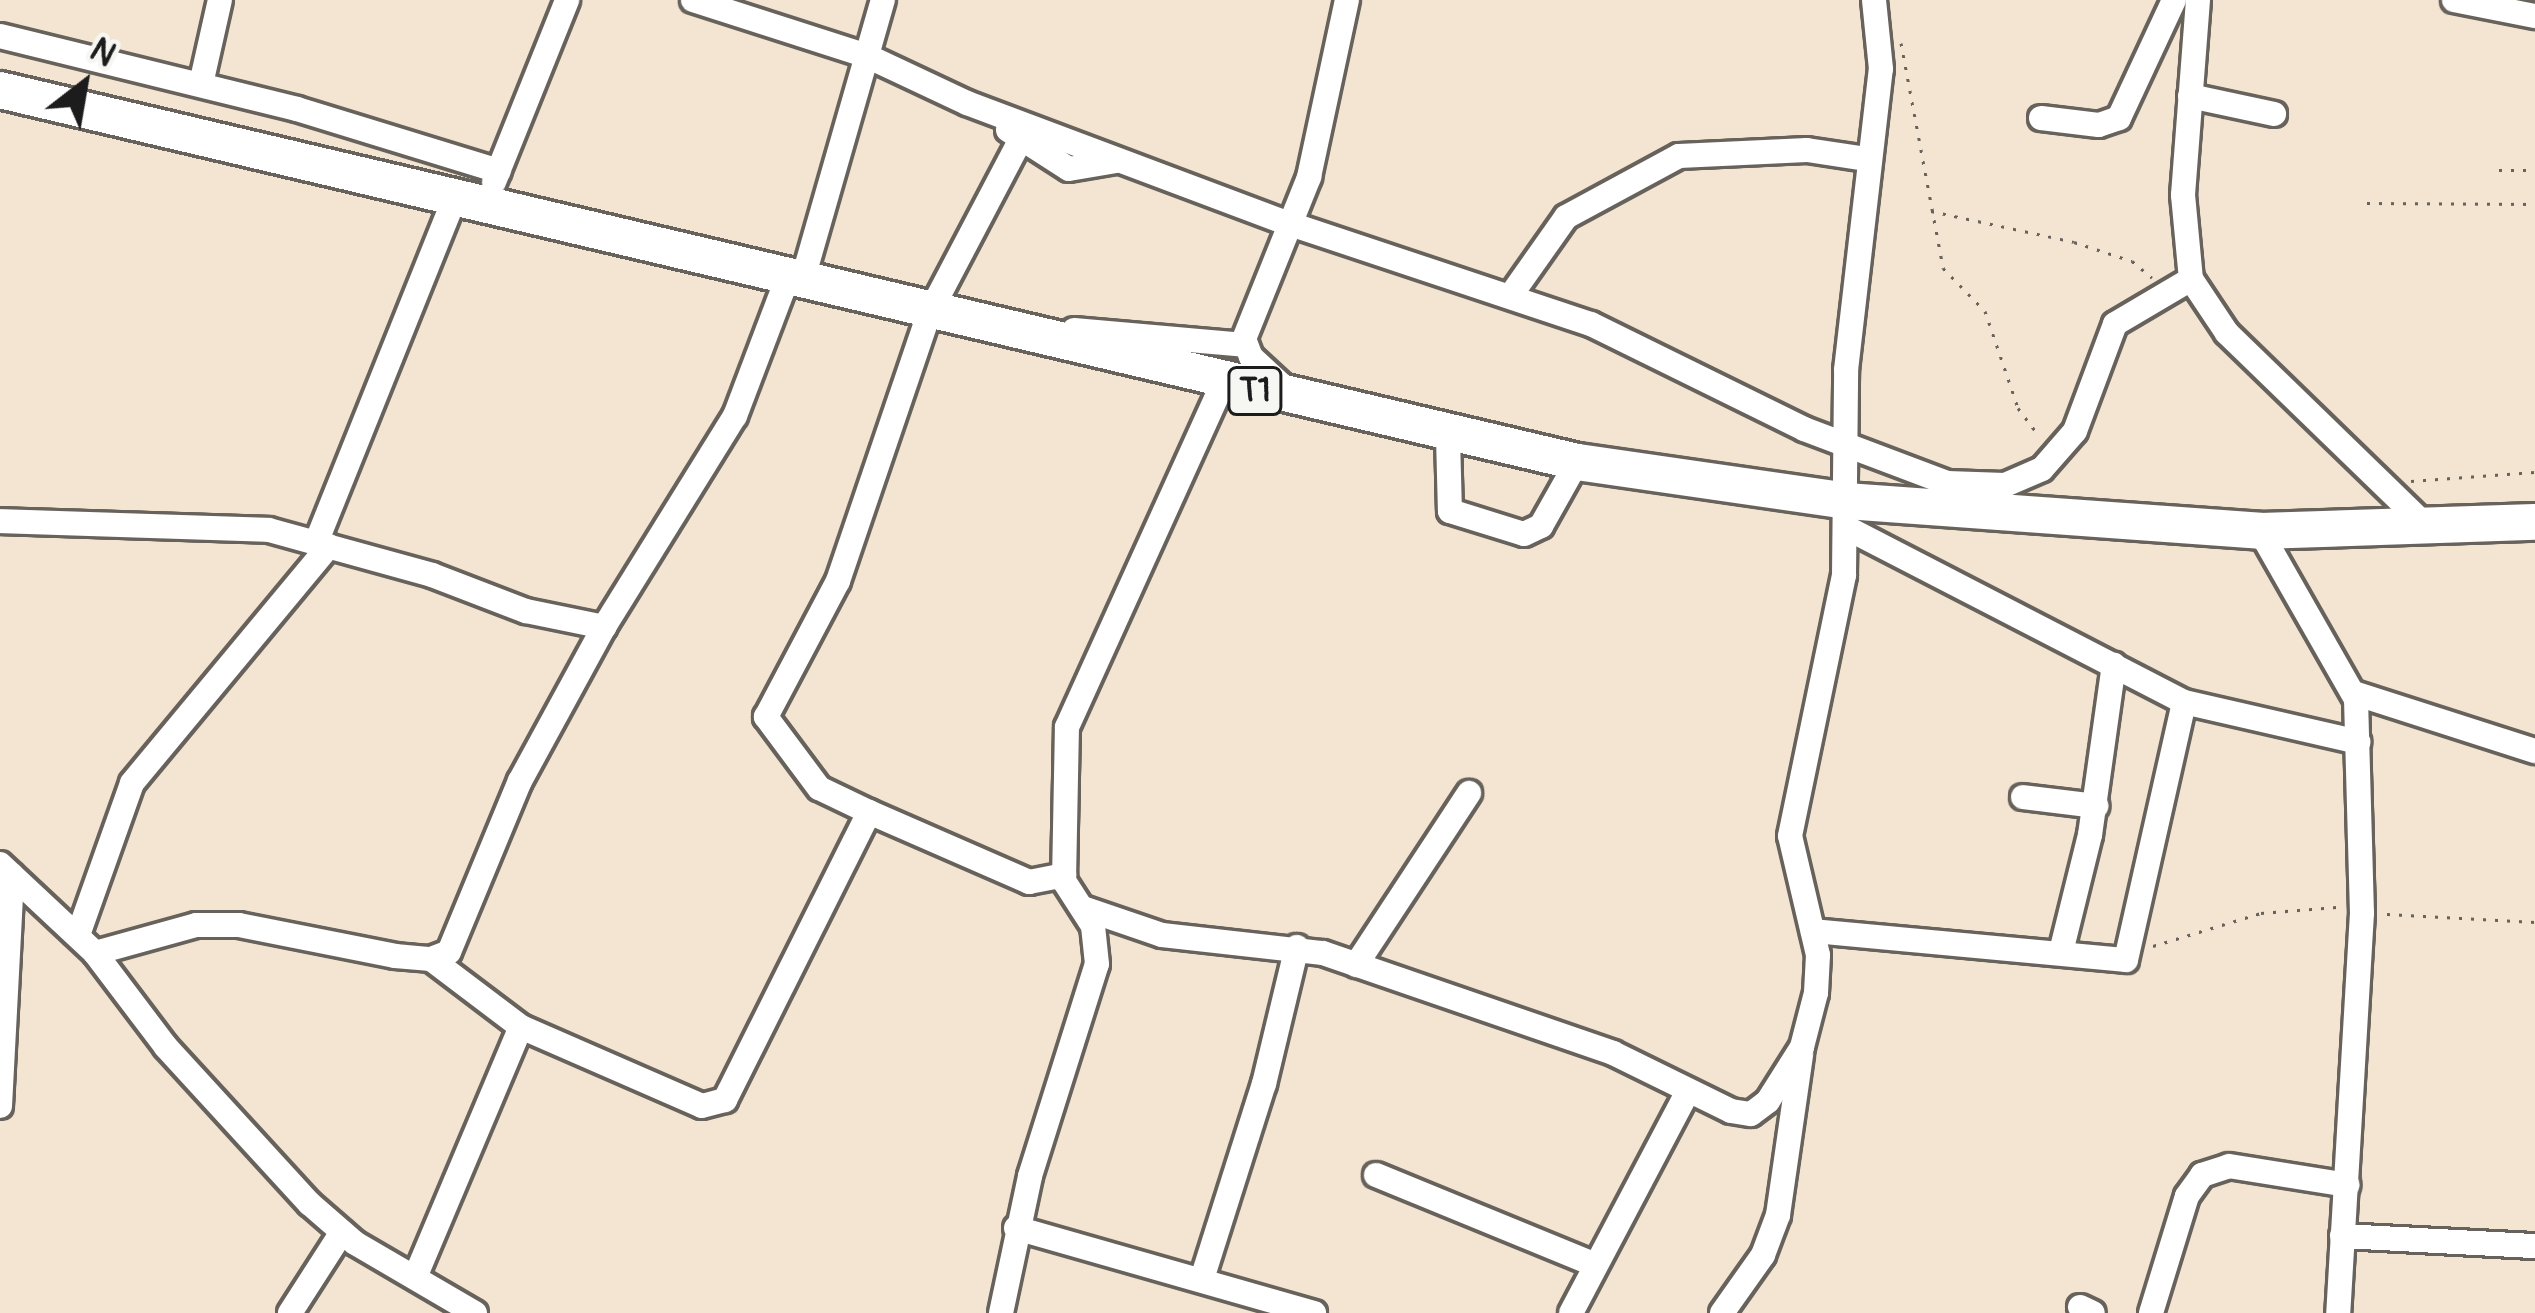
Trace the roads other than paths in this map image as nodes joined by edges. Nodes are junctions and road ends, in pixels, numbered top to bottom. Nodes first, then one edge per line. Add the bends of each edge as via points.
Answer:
1 (220, 0) edge
2 (567, 0) edge
3 (693, 0) edge
4 (883, 0) edge
5 (1347, 0) edge
6 (1874, 0) edge
7 (2148, 0) edge
8 (2172, 0) edge
9 (2198, 0) edge
10 (2453, 0) edge
11 (2535, 16) edge
12 (0, 36) edge
13 (867, 56) junction
14 (201, 84) junction
15 (0, 90) edge
16 (2191, 96) junction
17 (967, 103) junction
18 (2274, 114) dead end
19 (2041, 118) dead end
20 (1020, 141) junction
21 (1867, 159) junction
22 (1119, 160) junction
23 (499, 171) junction
24 (469, 203) junction
25 (1287, 223) junction
26 (797, 273) junction
27 (2190, 276) junction
28 (1511, 295) junction
29 (929, 314) junction
30 (995, 330) junction
31 (1244, 345) junction
32 (1222, 385) junction
33 (1299, 400) junction
34 (1448, 437) junction
35 (1846, 447) junction
36 (1576, 462) junction
37 (1846, 514) junction
38 (0, 521) edge
39 (2535, 522) edge
40 (2423, 523) junction
41 (2260, 531) junction
42 (322, 544) junction
43 (604, 627) junction
44 (2114, 665) junction
45 (2354, 693) junction
46 (2184, 702) junction
47 (2359, 742) junction
48 (2535, 751) edge
49 (1468, 793) dead end
50 (2024, 797) dead end
51 (2096, 806) junction
52 (869, 812) junction
53 (6, 869) edge
54 (1064, 875) junction
55 (1083, 908) junction
56 (1813, 932) junction
57 (86, 944) junction
58 (1298, 947) junction
59 (2061, 952) junction
60 (431, 959) junction
61 (1356, 965) junction
62 (2, 1001) edge
63 (521, 1027) junction
64 (1802, 1047) junction
65 (1687, 1093) junction
66 (0, 1106) edge
67 (1376, 1175) dead end
68 (2347, 1185) junction
69 (1016, 1228) junction
70 (342, 1232) junction
71 (2342, 1236) junction
72 (2535, 1246) edge
73 (1593, 1264) junction
74 (416, 1275) junction
75 (1202, 1279) junction
76 (290, 1313) edge
77 (475, 1313) edge
78 (1001, 1313) edge
79 (1314, 1313) edge
80 (1571, 1313) edge
81 (1722, 1313) edge
82 (2152, 1313) edge
83 (2338, 1313) edge

1 - 14 street
2 - 23 street
3 - 13 street
4 - 13 street
5 - 25 street via 1309,177
6 - 21 street via 1880,69
7 - 8 street
8 - 19 street via 2119,118 2099,125
9 - 16 street
10 - 11 street
12 - 14 street
13 - 17 street
13 - 26 street
14 - 23 street
15 - 24 highway, T1
16 - 18 street
16 - 27 street via 2183,195
17 - 20 street
17 - 22 street
20 - 22 street via 1069,169
20 - 29 street
21 - 28 street via 1807,150 1679,156 1566,217
21 - 35 street
22 - 25 street
23 - 24 street
24 - 26 highway, T1
24 - 42 street
25 - 28 street
25 - 31 street
26 - 29 highway, T1
26 - 43 street via 726,436
27 - 35 street via 2115,324 2075,431 2027,479 1990,487 1914,474
27 - 40 street via 2227,333
28 - 35 street via 1653,352
29 - 30 highway, T1
29 - 52 street via 838,580 766,717 819,788
30 - 31 street
30 - 32 highway, T1
31 - 33 street
32 - 33 highway, T1
32 - 54 street via 1067,727
33 - 34 highway, T1
34 - 36 highway, T1
34 - 36 street via 1450,511 1524,534 1541,526
35 - 37 street
36 - 37 highway, T1
37 - 41 highway, T1
37 - 44 street
37 - 56 street via 1842,594 1791,819 1790,855
38 - 42 street via 228,524
39 - 40 highway, T1
40 - 41 highway, T1
41 - 45 street
42 - 43 street via 526,611
42 - 57 street via 132,783
43 - 60 street via 504,814 458,940
44 - 46 street
44 - 51 street
45 - 47 street
45 - 48 street
46 - 47 street
46 - 59 street via 2129,953 2124,961
47 - 68 street via 2362,913
49 - 61 street
50 - 51 street
51 - 59 street
52 - 54 street via 1029,882
52 - 63 street via 724,1100 686,1102
53 - 57 street
53 - 62 street
54 - 55 street
55 - 58 street via 1162,935
55 - 69 street via 1097,944 1093,983
56 - 59 street
56 - 64 street via 1816,993
57 - 60 street via 238,925
57 - 70 street via 239,1131
58 - 61 street
58 - 75 street
60 - 63 street
61 - 65 street via 1613,1053
62 - 66 street
63 - 74 street
64 - 65 street via 1754,1113
64 - 81 street via 1778,1215 1763,1255
65 - 73 street
67 - 73 street
68 - 71 street
68 - 82 street via 2229,1166 2202,1175 2187,1196
69 - 75 street
69 - 78 street
70 - 74 street
70 - 76 street
71 - 72 street
71 - 83 street
73 - 80 street
74 - 77 street
75 - 79 street

